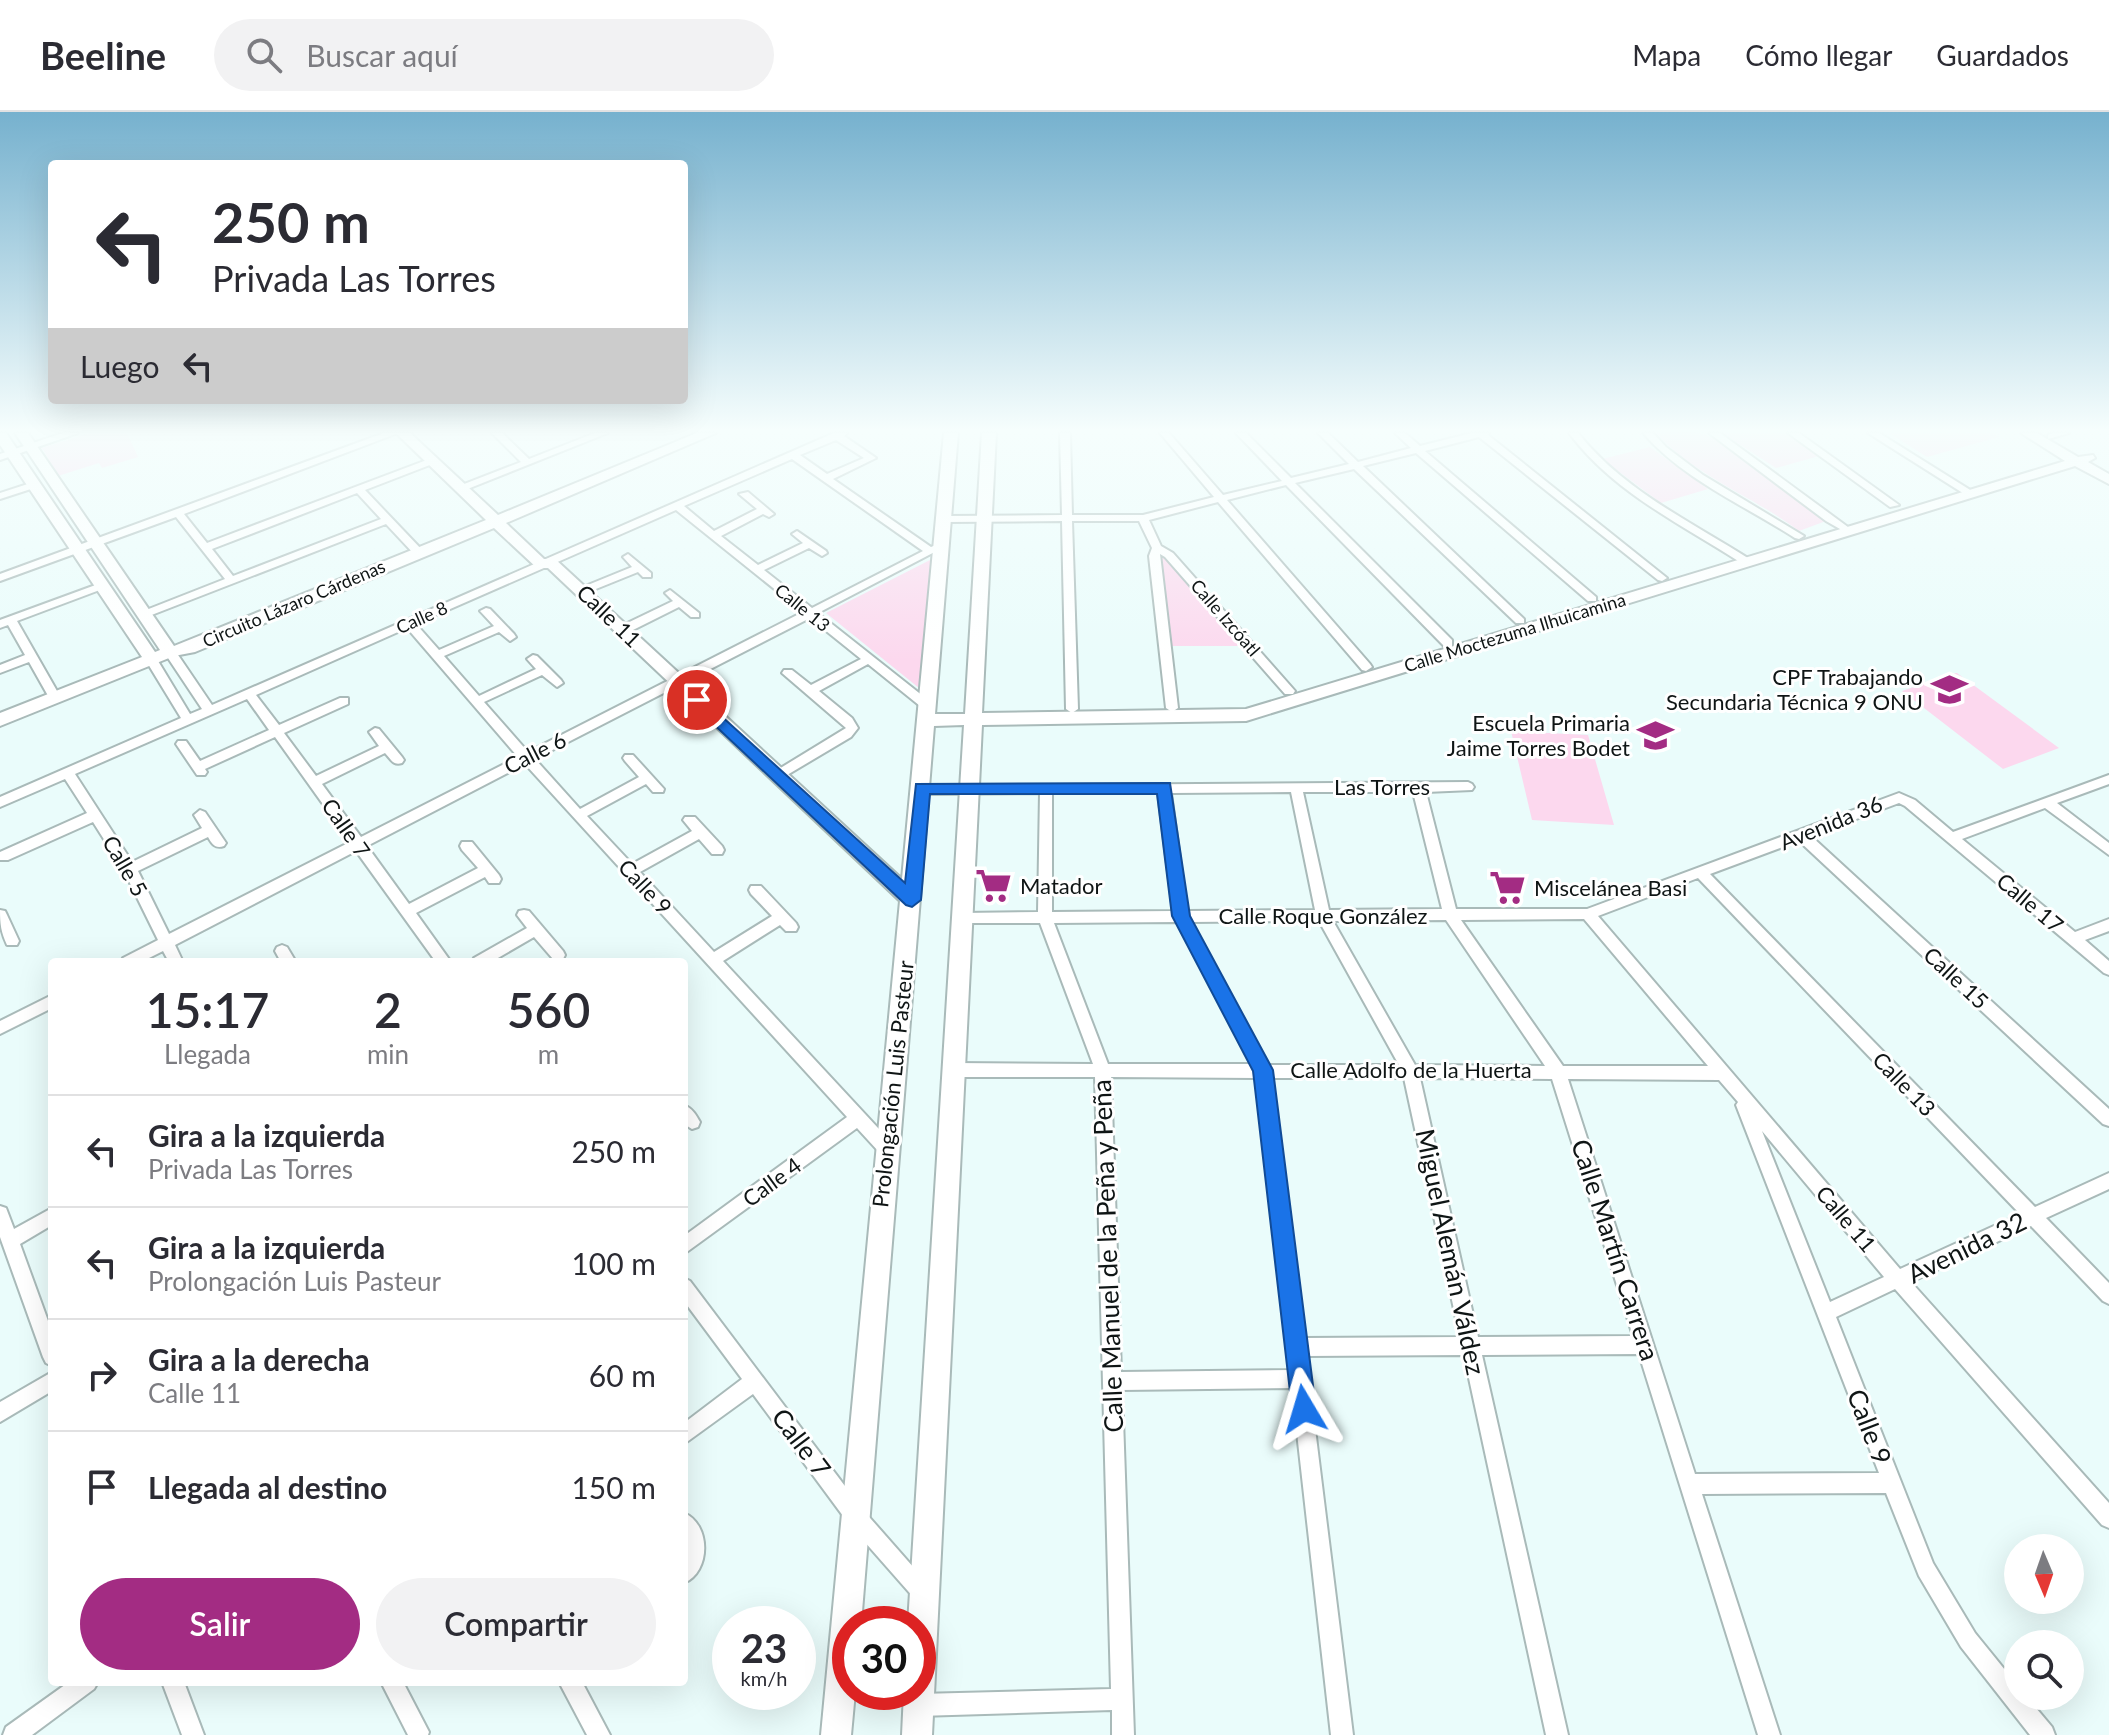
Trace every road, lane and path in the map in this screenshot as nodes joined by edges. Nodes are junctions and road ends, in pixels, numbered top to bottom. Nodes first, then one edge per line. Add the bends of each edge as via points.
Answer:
1 (50, 509) edge
2 (73, 509) edge
3 (190, 509) edge
4 (306, 509) edge
5 (376, 509) edge
6 (484, 509) edge
7 (526, 509) edge
8 (671, 509) edge
9 (680, 509) edge
10 (763, 509) edge
11 (874, 509) edge
12 (946, 509) edge
13 (986, 509) edge
14 (1068, 509) edge
15 (1182, 509) edge
16 (1230, 509) edge
17 (1315, 509) edge
18 (1401, 509) edge
19 (1487, 509) edge
20 (1575, 509) edge
21 (1657, 509) edge
22 (1758, 509) edge
23 (1816, 509) edge
24 (1885, 509) edge
25 (1902, 509) edge
26 (178, 513) junction
27 (986, 518) junction
28 (1068, 518) junction
29 (1143, 518) junction
30 (945, 519) junction
31 (387, 520) junction
32 (497, 521) junction
33 (1842, 527) junction
34 (797, 534) dead end
35 (714, 535) junction
36 (1799, 536) junction
37 (96, 543) junction
38 (810, 544) junction
39 (204, 548) junction
40 (936, 548) junction
41 (1157, 548) junction
42 (77, 550) junction
43 (419, 553) junction
44 (822, 553) dead end
45 (628, 557) dead end
46 (1742, 559) junction
47 (546, 563) junction
48 (756, 570) junction
49 (0, 578) edge
50 (1662, 578) junction
51 (231, 580) junction
52 (101, 586) junction
53 (582, 591) junction
54 (670, 593) dead end
55 (1592, 599) junction
56 (680, 602) junction
57 (486, 611) dead end
58 (808, 613) junction
59 (145, 614) junction
60 (695, 615) dead end
61 (1520, 621) junction
62 (6, 622) edge
63 (409, 623) junction
64 (501, 627) junction
65 (623, 630) junction
66 (510, 637) dead end
67 (1448, 643) junction
68 (178, 653) junction
69 (437, 655) junction
70 (32, 656) junction
71 (533, 659) dead end
72 (867, 660) junction
73 (153, 663) junction
74 (1366, 667) junction
75 (0, 669) edge
76 (544, 670) junction
77 (788, 673) dead end
78 (676, 681) junction
79 (557, 683) dead end
80 (336, 689) dead end
81 (810, 691) junction
82 (1289, 691) junction
83 (249, 693) junction
84 (55, 698) junction
85 (477, 701) junction
86 (1172, 708) junction
87 (1072, 709) junction
88 (210, 711) junction
89 (929, 712) junction
90 (973, 715) junction
91 (0, 720) edge
92 (188, 720) junction
93 (0, 732) edge
94 (275, 732) junction
95 (375, 732) dead end
96 (182, 744) dead end
97 (387, 747) junction
98 (526, 758) junction
99 (629, 758) dead end
100 (398, 760) dead end
101 (68, 773) junction
102 (778, 775) junction
103 (648, 778) junction
104 (2109, 779) edge
105 (313, 783) junction
106 (1296, 787) junction
107 (1418, 787) junction
108 (1468, 787) dead end
109 (969, 788) junction
110 (1046, 788) junction
111 (1164, 788) junction
112 (658, 789) dead end
113 (922, 789) junction
114 (0, 802) edge
115 (2048, 803) junction
116 (95, 815) junction
117 (200, 815) dead end
118 (579, 815) junction
119 (690, 820) dead end
120 (210, 830) junction
121 (700, 832) junction
122 (1802, 836) junction
123 (1951, 838) junction
124 (219, 843) dead end
125 (357, 845) junction
126 (467, 846) dead end
127 (717, 850) dead end
128 (2109, 850) edge
129 (3, 857) edge
130 (130, 869) junction
131 (631, 871) junction
132 (1701, 873) junction
133 (756, 890) dead end
134 (912, 900) junction
135 (406, 912) junction
136 (1588, 914) junction
137 (524, 915) dead end
138 (1450, 915) junction
139 (1181, 916) junction
140 (1323, 916) junction
141 (1045, 917) junction
142 (962, 918) junction
143 (2109, 925) edge
144 (536, 929) junction
145 (2073, 939) junction
146 (166, 943) junction
147 (558, 955) dead end
148 (136, 958) edge
149 (174, 958) edge
150 (441, 958) edge
151 (486, 958) edge
152 (713, 960) junction
153 (2109, 969) edge
154 (48, 1003) edge
155 (0, 1028) edge
156 (954, 1070) junction
157 (1103, 1070) junction
158 (1263, 1070) junction
159 (1410, 1070) junction
160 (1557, 1070) junction
161 (1724, 1073) junction
162 (1740, 1094) junction
163 (859, 1118) junction
164 (2109, 1119) edge
165 (885, 1147) junction
166 (2109, 1181) edge
167 (0, 1214) edge
168 (2032, 1217) junction
169 (48, 1218) edge
170 (11, 1240) junction
171 (688, 1243) edge
172 (1900, 1282) junction
173 (688, 1292) edge
174 (2109, 1295) edge
175 (1825, 1313) junction
176 (1645, 1345) junction
177 (48, 1346) edge
178 (1471, 1346) junction
179 (1296, 1347) junction
180 (1300, 1379) junction
181 (755, 1381) junction
182 (1113, 1381) junction
183 (48, 1383) edge
184 (0, 1413) edge
185 (688, 1432) edge
186 (1891, 1483) junction
187 (1689, 1484) junction
188 (856, 1517) junction
189 (2109, 1518) edge
190 (688, 1528) edge
191 (688, 1566) edge
192 (925, 1595) junction
193 (924, 1606) edge
194 (81, 1686) edge
195 (175, 1686) edge
196 (394, 1686) edge
197 (572, 1686) edge
198 (1122, 1699) junction
199 (936, 1704) edge
200 (919, 1710) edge
201 (418, 1732) dead end
202 (14, 1735) edge
203 (193, 1735) edge
204 (599, 1735) edge
205 (836, 1735) edge
206 (917, 1735) edge
207 (1123, 1735) edge
208 (1342, 1735) edge
209 (1557, 1735) edge
210 (1769, 1735) edge
211 (2044, 1735) edge

1 - 42 street
2 - 37 street
3 - 26 street
4 - 39 street
5 - 31 street
6 - 32 street, Calle 11
7 - 32 street, Circuito Lázaro Cárdenas
8 - 47 street, Calle 8
9 - 35 street, Calle 13
10 - 35 street via 767,512
11 - 40 street
12 - 30 street, Prolongación Luis Pasteur
13 - 27 street
14 - 28 street
15 - 29 street
16 - 74 street
17 - 67 street
18 - 61 street
19 - 55 street
20 - 50 street
21 - 46 street
22 - 36 street
23 - 33 street
24 - 33 street, Calle Moctezuma Ilhuicamina
25 - 33 street, Calle Moctezuma Ilhuicamina
26 - 37 street
26 - 39 street
27 - 28 street
27 - 30 street
27 - 90 street
28 - 29 street
28 - 87 street
29 - 41 street
30 - 40 street, Prolongación Luis Pasteur
31 - 43 street
31 - 51 street
32 - 43 street, Circuito Lázaro Cárdenas
32 - 47 street, Calle 11
33 - 36 street, Calle Moctezuma Ilhuicamina
33 - 46 street, Calle Moctezuma Ilhuicamina
34 - 38 street
35 - 48 street, Calle 13
36 - 46 street, Calle Moctezuma Ilhuicamina
37 - 42 street
37 - 59 street
38 - 44 street
38 - 48 street
39 - 51 street
40 - 58 street, Calle 6
40 - 89 street, Prolongación Luis Pasteur
41 - 82 street, Calle Izcóatl via 1169,555
41 - 86 street
42 - 49 street
42 - 52 street
43 - 68 street, Circuito Lázaro Cárdenas
45 - 53 street via 643,571
46 - 50 street, Calle Moctezuma Ilhuicamina
46 - 90 street, Calle Moctezuma Ilhuicamina via 1246,715
47 - 53 street, Calle 11
47 - 63 street, Calle 8
48 - 58 street, Calle 13
50 - 55 street, Calle Moctezuma Ilhuicamina
51 - 59 street
52 - 62 street
52 - 73 street
53 - 65 street, Calle 11
54 - 56 street
55 - 61 street, Calle Moctezuma Ilhuicamina
56 - 60 street
56 - 65 street
57 - 64 street
58 - 72 street, Calle 13
58 - 78 street, Calle 6
59 - 68 street
61 - 67 street, Calle Moctezuma Ilhuicamina
62 - 70 street
63 - 69 street, Calle 9
63 - 83 street, Calle 8
64 - 66 street
64 - 69 street
65 - 78 street, Calle 11
67 - 74 street, Calle Moctezuma Ilhuicamina
68 - 73 street, Circuito Lázaro Cárdenas
68 - 88 street
69 - 85 street, Calle 9
70 - 75 street
70 - 84 street
71 - 76 street
72 - 81 street
72 - 89 street, Calle 13
73 - 84 street, Circuito Lázaro Cárdenas
73 - 92 street
73 - 93 street, Circuito Lázaro Cárdenas
74 - 82 street, Calle Moctezuma Ilhuicamina
76 - 79 street
76 - 85 street
77 - 81 street
78 - 98 street, Calle 6
78 - 102 street, Calle 11
80 - 94 street via 347,704
81 - 102 street via 852,728
82 - 86 street, Calle Moctezuma Ilhuicamina via 1230,708
83 - 88 street, Calle 8
83 - 94 street, Calle 7
84 - 91 street, Circuito Lázaro Cárdenas
85 - 98 street, Calle 9
86 - 87 street, Calle Moctezuma Ilhuicamina
87 - 90 street, Calle Moctezuma Ilhuicamina
88 - 92 street, Calle 8
89 - 90 street, Calle Moctezuma Ilhuicamina
89 - 113 street, Prolongación Luis Pasteur
90 - 109 street
92 - 101 street, Calle 8
94 - 96 street via 200,770
94 - 105 street, Calle 7
95 - 97 street
97 - 100 street
97 - 105 street
98 - 118 street, Calle 9
98 - 125 street, Calle 6
99 - 103 street
101 - 114 street, Calle 8
101 - 116 street, Calle 5
102 - 134 street, Calle 11
103 - 112 street
103 - 118 street
104 - 115 street
105 - 125 street, Calle 7
106 - 107 street, Las Torres
106 - 111 street, Las Torres
106 - 140 street, Miguel Alemán Váldez
107 - 108 street, Las Torres
107 - 138 street, Calle Martín Carrera
109 - 110 street, Las Torres
109 - 113 street, Las Torres
109 - 142 street
110 - 111 street, Las Torres
110 - 141 street, Calle Manuel de la Peña y Peña
111 - 139 street
113 - 134 street, Prolongación Luis Pasteur
115 - 123 street
115 - 128 street
116 - 129 street
116 - 130 street, Calle 5
117 - 120 street
118 - 131 street, Calle 9
119 - 121 street
120 - 124 street
120 - 130 street
121 - 127 street
121 - 131 street
122 - 123 street, Avenida 36 via 1899,798
122 - 132 street, Avenida 36
122 - 164 street, Calle 15
123 - 145 street, Calle 17
125 - 135 street, Calle 7
125 - 146 street, Calle 6
126 - 135 street via 490,874
130 - 146 street, Calle 5
131 - 152 street, Calle 9
132 - 136 street, Avenida 36
132 - 168 street, Calle 13
133 - 152 street via 787,922
134 - 165 street, Prolongación Luis Pasteur
135 - 150 street, Calle 7
136 - 138 street, Calle Roque González
136 - 161 street, Calle 11
137 - 144 street
138 - 140 street, Calle Roque González
138 - 160 street, Calle Martín Carrera
139 - 140 street, Calle Roque González
139 - 141 street, Calle Roque González
139 - 158 street
140 - 159 street, Miguel Alemán Váldez
141 - 142 street, Calle Roque González
141 - 157 street, Calle Manuel de la Peña y Peña
142 - 156 street
143 - 145 street
144 - 147 street
144 - 151 street
145 - 153 street, Calle 17
146 - 148 street, Calle 6
146 - 149 street, Calle 5
152 - 163 street, Calle 9
154 - 155 street
156 - 157 street, Calle Adolfo de la Huerta
156 - 192 street
157 - 158 street, Calle Adolfo de la Huerta
157 - 182 street, Calle Manuel de la Peña y Peña
158 - 159 street, Calle Adolfo de la Huerta
158 - 179 street
159 - 160 street, Calle Adolfo de la Huerta
159 - 178 street, Miguel Alemán Váldez
160 - 161 street, Calle Adolfo de la Huerta
160 - 176 street, Calle Martín Carrera
161 - 162 street, Calle 11
162 - 172 street, Calle 11
162 - 175 street, Calle 9
163 - 165 street, Calle 9
163 - 171 street, Calle 4
165 - 188 street, Prolongación Luis Pasteur
166 - 168 street, Avenida 32
167 - 170 street
168 - 172 street, Avenida 32
168 - 174 street, Calle 13
169 - 170 street
170 - 177 street
172 - 175 street, Avenida 32
172 - 189 street, Calle 11
173 - 181 street, Calle 7
175 - 186 street, Calle 9
176 - 178 street
176 - 187 street, Calle Martín Carrera
178 - 179 street
178 - 209 street, Miguel Alemán Váldez
179 - 180 street
180 - 182 street
180 - 208 street
181 - 185 street
181 - 188 street, Calle 7
182 - 198 street, Calle Manuel de la Peña y Peña
183 - 184 street
186 - 187 street
186 - 211 street, Calle 9 via 1926,1569 1961,1628
187 - 210 street, Calle Martín Carrera
188 - 192 street, Calle 7
188 - 205 street, Prolongación Luis Pasteur
190 - 191 street via 696,1552
192 - 193 street
194 - 202 street
195 - 203 street
196 - 201 street
197 - 204 street
198 - 199 street
198 - 207 street, Calle Manuel de la Peña y Peña
200 - 206 street

